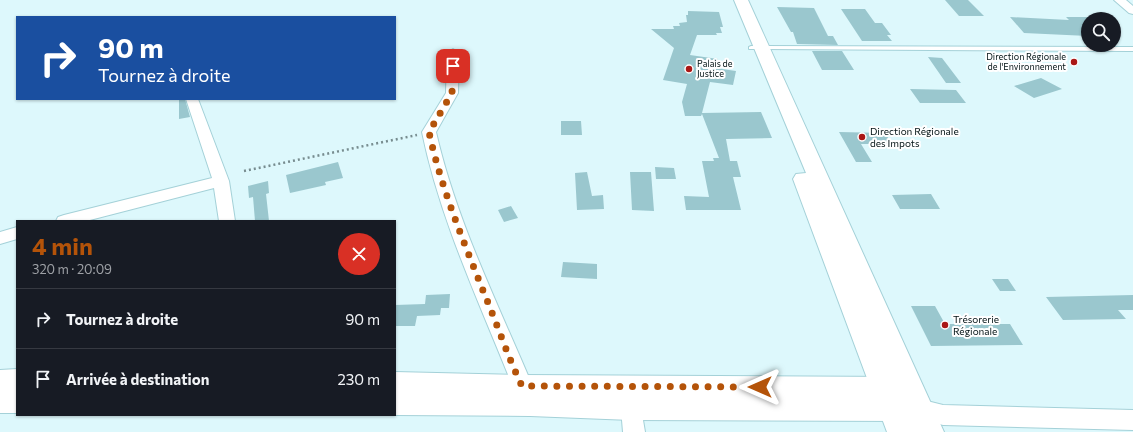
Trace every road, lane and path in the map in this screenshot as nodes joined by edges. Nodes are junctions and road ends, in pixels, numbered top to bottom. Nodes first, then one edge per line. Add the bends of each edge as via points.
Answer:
1 (731, 0) edge
2 (741, 0) edge
3 (1119, 0) edge
4 (1133, 11) edge
5 (757, 48) junction
6 (1133, 49) edge
7 (453, 53) dead end
8 (774, 90) junction
9 (192, 100) edge
10 (429, 132) junction
11 (244, 171) dead end
12 (221, 181) junction
13 (68, 220) edge
14 (227, 220) edge
15 (16, 233) edge
16 (0, 238) edge
17 (0, 380) edge
18 (16, 380) edge
19 (396, 383) edge
20 (522, 386) junction
21 (0, 401) edge
22 (16, 401) edge
23 (396, 403) edge
24 (893, 410) edge
25 (925, 411) edge
26 (632, 420) edge
27 (1133, 420) edge

1 - 5 highway
2 - 5 highway
3 - 4 street
5 - 6 lane
5 - 8 highway
7 - 10 street via 452,93
8 - 24 highway
8 - 25 highway
9 - 12 street
10 - 11 path
10 - 20 street via 437,169 461,235
12 - 13 street
12 - 14 street
15 - 16 street
17 - 18 street
19 - 20 street
20 - 24 street
21 - 22 street
23 - 26 street via 530,404
24 - 25 street
24 - 26 street
25 - 27 street

